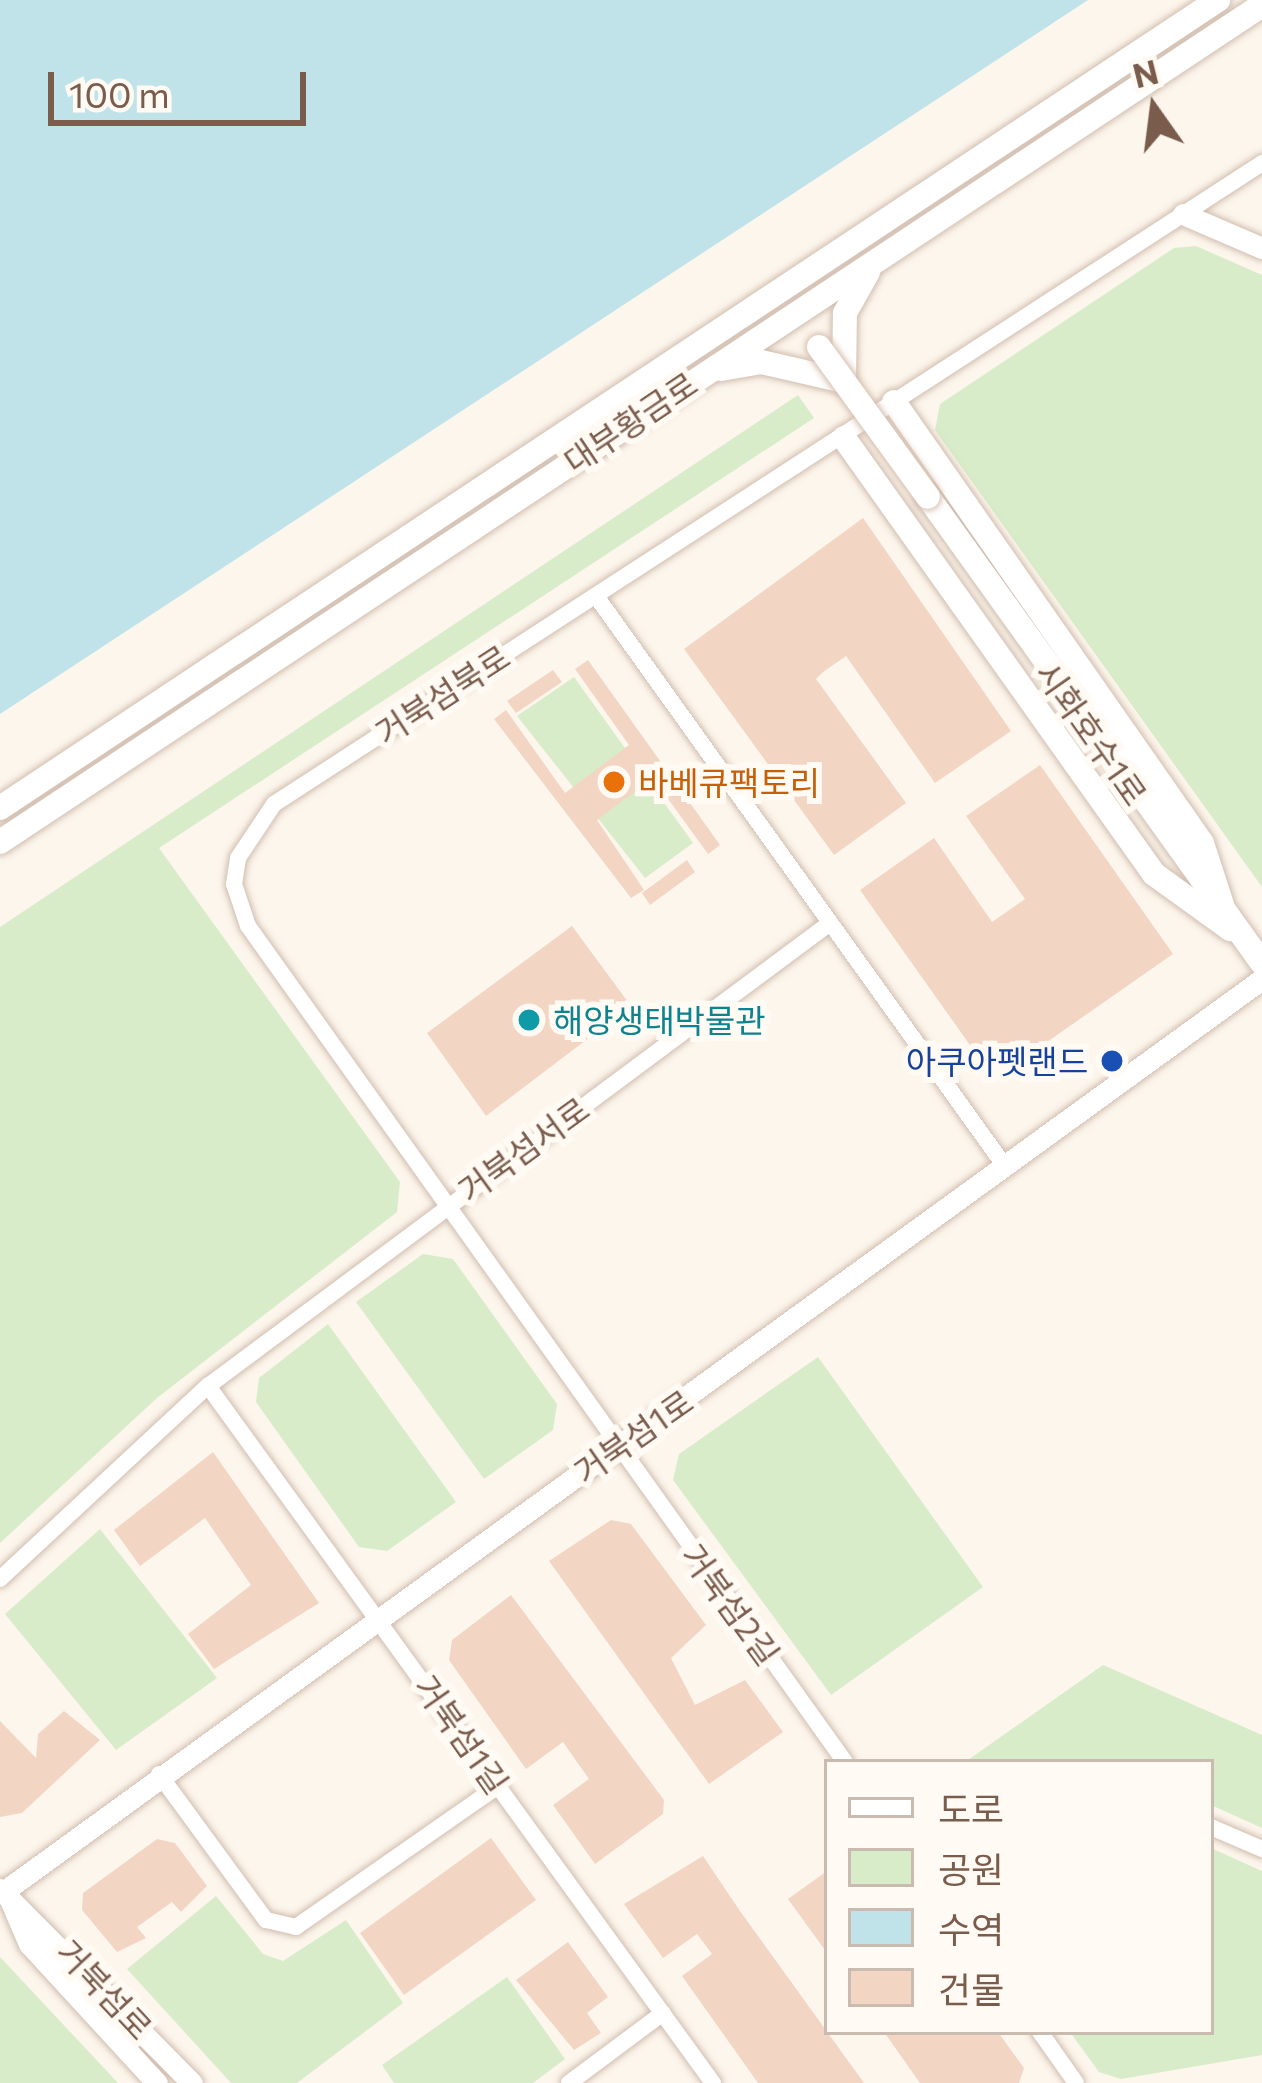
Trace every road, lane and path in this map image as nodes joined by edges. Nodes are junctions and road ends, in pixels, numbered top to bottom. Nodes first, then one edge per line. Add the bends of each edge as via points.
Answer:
1 (1218, 0) edge
2 (1262, 5) edge
3 (1262, 163) edge
4 (1184, 214) junction
5 (1262, 248) edge
6 (877, 261) junction
7 (778, 289) junction
8 (796, 315) junction
9 (705, 372) junction
10 (844, 381) junction
11 (894, 402) junction
12 (844, 438) junction
13 (596, 596) junction
14 (0, 808) edge
15 (0, 842) edge
16 (830, 923) junction
17 (1230, 929) junction
18 (1262, 963) edge
19 (1262, 979) edge
20 (1004, 1165) junction
21 (446, 1205) junction
22 (208, 1386) junction
23 (617, 1446) junction
24 (0, 1579) edge
25 (378, 1615) junction
26 (843, 1759) edge
27 (159, 1774) junction
28 (498, 1786) junction
29 (1214, 1828) edge
30 (1262, 1850) edge
31 (5, 1894) edge
32 (663, 2013) junction
33 (1042, 2035) edge
34 (157, 2083) edge
35 (193, 2083) edge
36 (569, 2083) edge
37 (713, 2083) edge
38 (1076, 2083) edge

1 - 7 main road, 대부황금로
2 - 6 main road, 대부황금로
3 - 4 street, 거북섬북로
4 - 5 street
4 - 11 street, 거북섬북로
6 - 8 main road, 대부황금로
6 - 10 main road via 844,321
7 - 8 main road
7 - 14 main road, 대부황금로
8 - 9 main road, 대부황금로
8 - 10 main road, 시화호수1로, bridge
9 - 10 main road via 787,365
9 - 15 main road, 대부황금로
10 - 17 main road, 시화호수1로, bridge
11 - 12 street, 거북섬북로
11 - 17 main road via 1202,843
12 - 13 street, 거북섬북로
12 - 17 main road via 1154,874
13 - 16 street
13 - 21 street, 거북섬북로 via 274,804 238,857 234,884 248,926
16 - 20 street
16 - 21 street, 거북섬서로
17 - 18 main road, 시화호수1로
19 - 20 street, 거북섬1로
20 - 23 street, 거북섬1로
21 - 22 street, 거북섬서로
21 - 23 street, 거북섬북로
22 - 24 street, 거북섬서로
22 - 25 street, 거북섬1길
23 - 25 street, 거북섬1로
23 - 26 street, 거북섬2길
25 - 27 street, 거북섬1로
25 - 28 street, 거북섬1길
27 - 28 street via 266,1920 296,1927
27 - 31 street, 거북섬1로
28 - 32 street, 거북섬1길
29 - 30 street
31 - 34 street, 거북섬로 via 29,1945
31 - 35 street, 거북섬로
32 - 36 street
32 - 37 street, 거북섬1길
33 - 38 street

